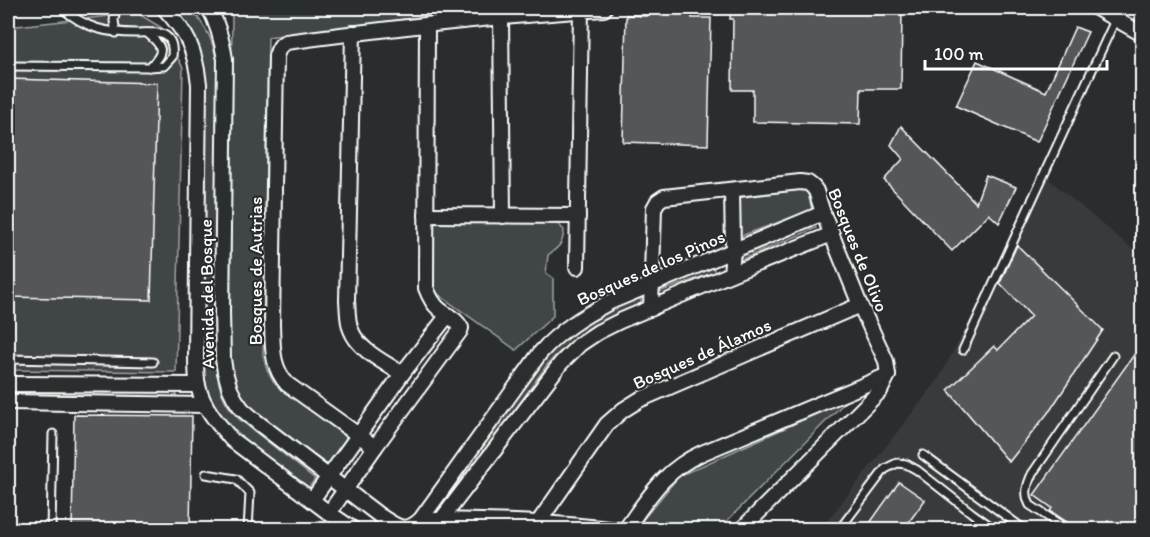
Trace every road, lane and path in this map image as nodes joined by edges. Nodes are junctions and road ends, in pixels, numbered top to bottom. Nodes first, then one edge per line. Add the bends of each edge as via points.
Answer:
1 (62, 8) edge
2 (116, 8) edge
3 (165, 8) edge
4 (209, 8) edge
5 (1096, 8) edge
6 (581, 9) edge
7 (603, 9) edge
8 (501, 17) junction
9 (1116, 18) junction
10 (427, 25) junction
11 (116, 33) junction
12 (147, 33) junction
13 (353, 33) junction
14 (1143, 34) edge
15 (8, 66) edge
16 (149, 67) junction
17 (732, 190) junction
18 (823, 213) junction
19 (426, 215) junction
20 (503, 216) junction
21 (578, 216) junction
22 (832, 234) junction
23 (733, 250) junction
24 (577, 267) dead end
25 (731, 274) junction
26 (652, 284) junction
27 (860, 305) junction
28 (651, 309) junction
29 (448, 315) junction
30 (963, 350) dead end
31 (1113, 356) dead end
32 (8, 359) edge
33 (153, 362) dead end
34 (402, 374) junction
35 (888, 375) junction
36 (8, 384) edge
37 (198, 385) junction
38 (8, 402) edge
39 (205, 405) junction
40 (53, 434) dead end
41 (358, 435) junction
42 (375, 447) junction
43 (924, 455) dead end
44 (206, 474) dead end
45 (328, 477) junction
46 (345, 490) junction
47 (312, 500) junction
48 (329, 513) junction
49 (441, 520) junction
50 (538, 523) junction
51 (424, 524) edge
52 (407, 529) edge
53 (51, 530) edge
54 (248, 530) edge
55 (354, 530) edge
56 (618, 530) edge
57 (625, 530) edge
58 (741, 530) edge
59 (839, 530) edge
60 (996, 530) edge
61 (1025, 530) edge
62 (1068, 530) edge

1 - 11 lane via 97,29
2 - 11 lane
3 - 37 street, Avenida del Bosque via 191,45 199,84
4 - 45 street, Avenida del Bosque via 218,25 225,59 225,372 242,409
5 - 9 street
6 - 7 street
6 - 8 street
6 - 21 street
8 - 10 street
8 - 20 street
9 - 14 street
9 - 30 lane
10 - 13 street
10 - 19 street
11 - 12 lane
12 - 16 lane via 158,42 161,51 160,58
12 - 16 lane via 160,33 173,45 172,57 164,66
13 - 34 street via 348,319 357,341
13 - 41 street, Bosques de Autrias via 286,42 276,56 272,324 274,362 280,376
15 - 16 lane
17 - 18 street, Bosques de Olivo via 808,183 816,191
17 - 23 street
17 - 26 street, Bosques de Olivo via 664,197 658,201 654,208
18 - 22 street, Bosques de Olivo
18 - 23 street, Bosques de los Pinos
19 - 20 street
19 - 29 street via 426,288 437,308
20 - 21 street
21 - 24 street
22 - 25 street, Bosques de los Pinos
22 - 27 street, Bosques de Olivo
23 - 25 street
23 - 26 street, Bosques de los Pinos
25 - 28 street, Bosques de los Pinos
26 - 28 street, Bosques de Olivo
26 - 51 street, Bosques de los Pinos via 584,316 549,343
27 - 35 street, Bosques de Olivo via 886,361
27 - 50 street, Bosques de Álamos via 623,410 607,424
28 - 49 street, Bosques de los Pinos via 598,332 567,357
29 - 34 street
29 - 42 street via 461,328 459,334
31 - 62 lane via 1027,484 1026,499 1030,505
32 - 33 lane
34 - 41 street
35 - 57 street via 684,462 662,481
35 - 58 street via 880,391
36 - 37 street
37 - 39 street, Avenida del Bosque
38 - 39 street
39 - 47 street, Avenida del Bosque via 232,440
40 - 53 lane
41 - 42 street, Bosques de Autrias
41 - 45 street
42 - 46 street
43 - 61 lane
44 - 54 lane via 236,479 250,493
45 - 46 street, Avenida del Bosque
45 - 47 street
46 - 48 street
46 - 52 street, Avenida del Bosque via 380,516
47 - 48 street, Avenida del Bosque
48 - 55 street, Avenida del Bosque
49 - 50 street
49 - 51 street, Bosques de los Pinos
50 - 56 street
51 - 52 street, Bosques de los Pinos
59 - 60 lane via 885,469 897,463 917,470

